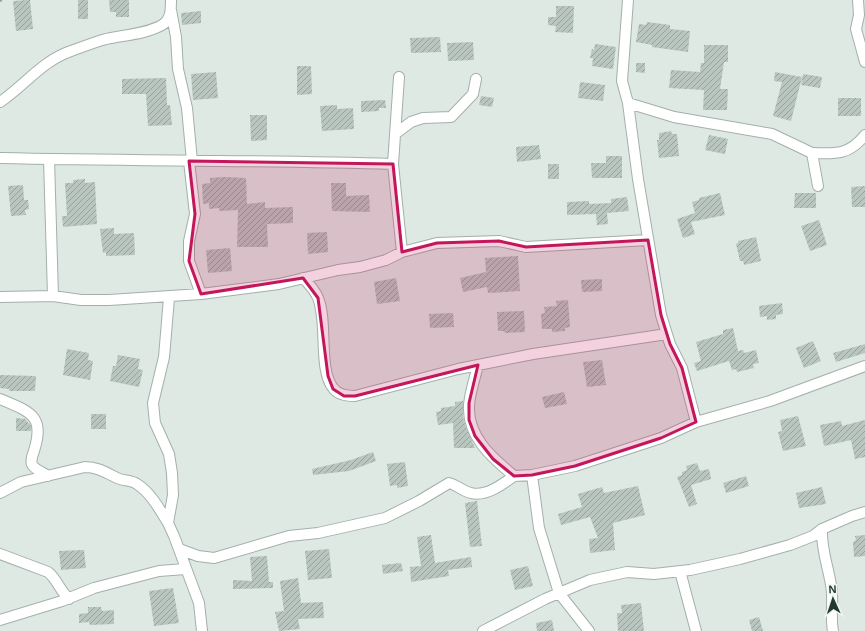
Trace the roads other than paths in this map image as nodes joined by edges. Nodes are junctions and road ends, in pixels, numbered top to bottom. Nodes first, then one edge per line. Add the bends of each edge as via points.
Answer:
1 (628, 0) edge
2 (858, 0) edge
3 (171, 5) edge
4 (865, 62) edge
5 (399, 77) dead end
6 (476, 78) dead end
7 (0, 102) edge
8 (628, 103) junction
9 (395, 134) junction
10 (865, 135) edge
11 (812, 153) junction
12 (0, 158) edge
13 (49, 159) junction
14 (191, 161) junction
15 (394, 164) junction
16 (818, 186) dead end
17 (648, 240) junction
18 (402, 252) junction
19 (304, 278) junction
20 (201, 294) junction
21 (53, 296) junction
22 (0, 297) edge
23 (169, 298) junction
24 (666, 334) junction
25 (478, 365) junction
26 (865, 366) edge
27 (0, 399) edge
28 (696, 422) junction
29 (532, 475) junction
30 (48, 476) junction
31 (514, 476) junction
32 (0, 493) edge
33 (865, 512) edge
34 (168, 523) junction
35 (822, 530) junction
36 (179, 549) junction
37 (0, 554) edge
38 (185, 569) junction
39 (680, 571) junction
40 (559, 593) junction
41 (69, 599) junction
42 (0, 620) edge
43 (202, 631) edge
44 (483, 631) edge
45 (589, 631) edge
46 (696, 631) edge
47 (833, 631) edge

1 - 8 street via 622,81
2 - 4 street via 859,16 856,29
3 - 7 street via 169,17 163,24 129,35 104,39 58,56 45,63 16,91
3 - 14 street via 178,69 187,108
5 - 9 street
6 - 9 street via 473,94 451,117 423,118 410,122
8 - 11 street via 674,117 772,134
8 - 17 street
9 - 15 street
10 - 11 street via 857,145 847,151
11 - 16 street
12 - 13 street
13 - 14 street
13 - 21 street
14 - 15 street
14 - 20 street via 195,214 189,241 189,262
15 - 18 street
17 - 18 street via 526,247 499,241 437,243
17 - 24 street
18 - 19 street via 386,260
19 - 20 street via 279,284
19 - 25 street via 318,298 323,321 328,376 333,389 344,396 355,396
20 - 23 street
21 - 22 street
21 - 23 street via 81,300
23 - 34 street via 164,357 153,403 155,423 170,454 173,495
24 - 25 street via 532,354
24 - 28 street via 682,368
25 - 31 street via 469,403 469,420 475,436 493,459
26 - 28 street via 770,401
27 - 30 street via 30,412 37,422 38,435 31,461 33,466
28 - 29 street via 661,438 575,466
29 - 31 street
29 - 40 street via 539,528
30 - 32 street via 21,482
30 - 34 street via 95,467 119,479 131,481 156,504
31 - 36 street via 500,486 483,493 471,493 449,483 385,518 318,533 289,536 214,558 198,556
33 - 35 street
34 - 36 street
35 - 39 street via 790,545 740,559
35 - 47 street via 821,542 831,586 830,618
36 - 38 street
37 - 41 street via 48,572
38 - 41 street via 159,571 94,588
38 - 43 street via 199,603
39 - 40 street via 654,574 627,572 590,580
39 - 46 street
40 - 44 street
40 - 45 street
41 - 42 street

